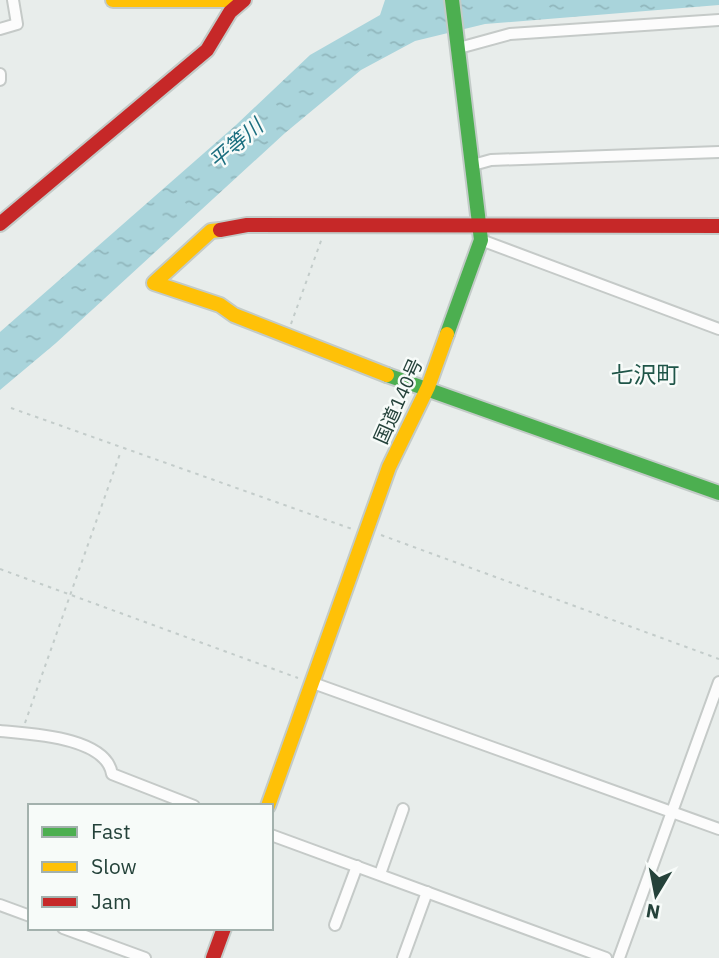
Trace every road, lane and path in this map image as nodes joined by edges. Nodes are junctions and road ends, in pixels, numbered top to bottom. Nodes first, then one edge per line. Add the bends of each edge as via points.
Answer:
1 (13, 0) edge
2 (113, 0) edge
3 (228, 0) edge
4 (243, 0) edge
5 (452, 0) edge
6 (719, 20) edge
7 (0, 29) edge
8 (459, 46) junction
9 (719, 152) edge
10 (473, 165) junction
11 (0, 224) edge
12 (327, 224) junction
13 (719, 226) edge
14 (481, 234) junction
15 (719, 329) edge
16 (287, 335) junction
17 (428, 387) junction
18 (11, 408) dead end
19 (121, 450) junction
20 (719, 494) edge
21 (365, 534) junction
22 (0, 569) edge
23 (71, 595) junction
24 (719, 659) edge
25 (719, 682) edge
26 (313, 683) junction
27 (0, 732) edge
28 (21, 733) junction
29 (189, 804) edge
30 (269, 804) edge
31 (403, 809) dead end
32 (672, 811) junction
33 (719, 829) edge
34 (273, 836) edge
35 (357, 866) junction
36 (380, 874) junction
37 (427, 892) junction
38 (0, 905) edge
39 (28, 915) edge
40 (335, 925) dead end
41 (68, 930) edge
42 (222, 930) edge
43 (145, 958) edge
44 (213, 958) edge
45 (402, 958) edge
46 (606, 958) edge
47 (619, 958) edge

1 - 7 street via 17,23
2 - 3 main road
4 - 11 main road via 230,12 207,50
5 - 8 main road, 国道140号
6 - 8 street via 510,34
8 - 10 main road, 国道140号
9 - 10 street via 491,160
10 - 14 main road, 国道140号
12 - 14 main road
12 - 16 path
12 - 16 main road via 247,225 211,231 154,283 220,305
13 - 14 main road
14 - 15 street
14 - 17 main road, 国道140号
16 - 17 main road via 369,369
17 - 20 main road
17 - 21 main road, 国道140号 via 389,467
18 - 19 path
19 - 21 path
19 - 23 path
21 - 24 path via 380,535
21 - 26 main road, 国道140号
22 - 23 path
23 - 26 path
23 - 28 path
25 - 32 street
26 - 30 main road, 国道140号
26 - 32 street
27 - 28 street
28 - 29 street via 57,738 100,752 110,762 112,774
31 - 36 street
32 - 33 street
32 - 47 street
34 - 35 street
35 - 36 street
35 - 40 street
36 - 37 street
37 - 45 street
37 - 46 street
38 - 39 street
41 - 43 street
42 - 44 main road

